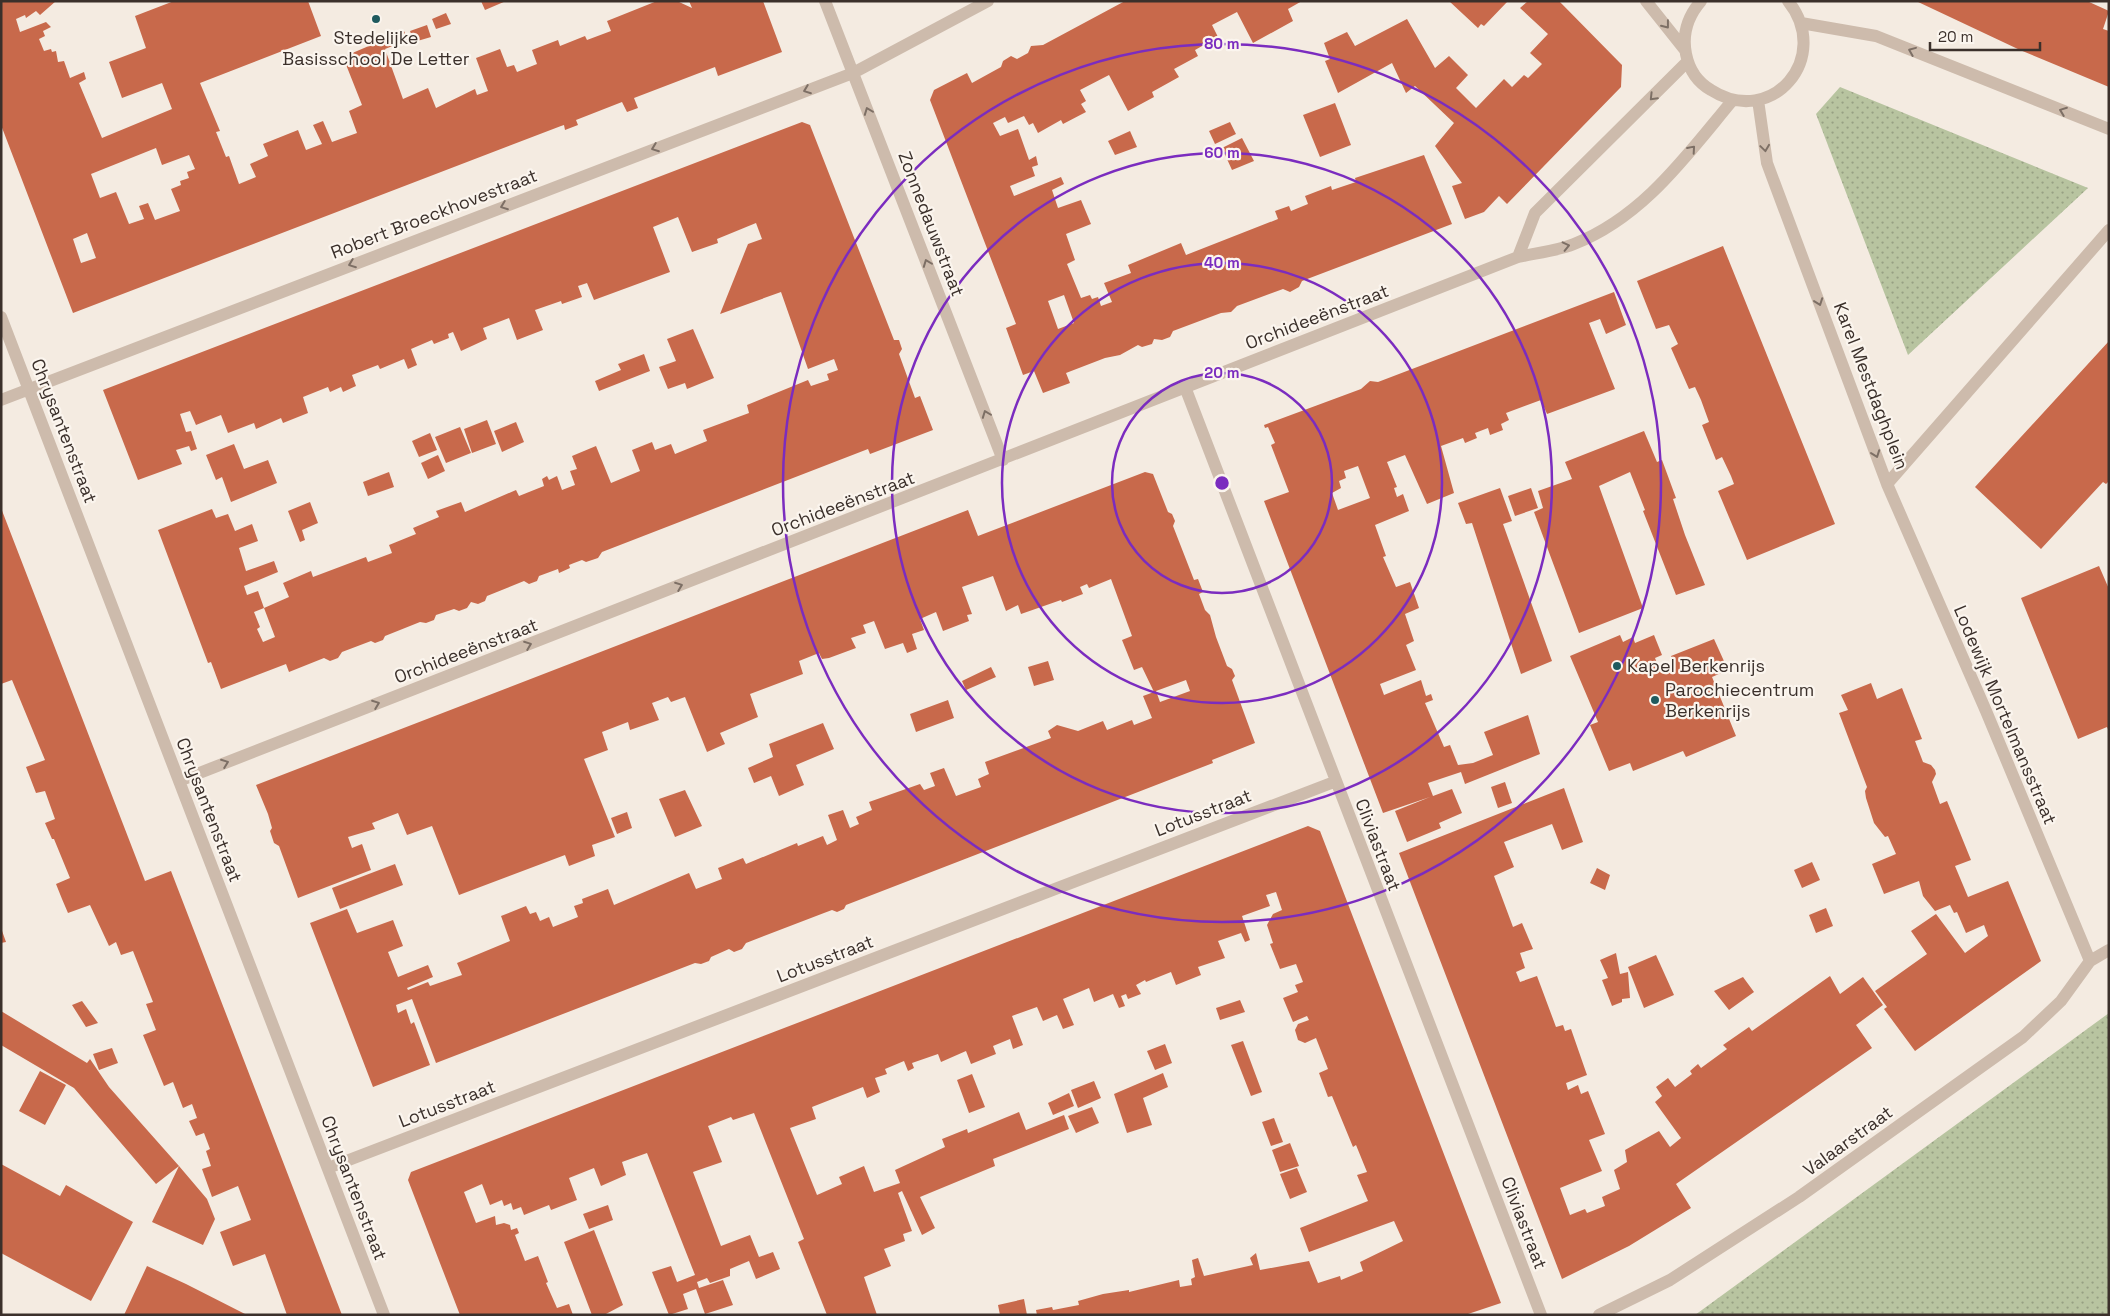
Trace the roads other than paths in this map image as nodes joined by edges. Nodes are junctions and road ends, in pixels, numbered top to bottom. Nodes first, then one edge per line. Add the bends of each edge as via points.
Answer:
1 (825, 1) edge
2 (988, 1) edge
3 (1646, 1) edge
4 (1701, 1) edge
5 (1788, 1) edge
6 (1801, 23) junction
7 (1686, 56) junction
8 (853, 73) junction
9 (1758, 100) junction
10 (1732, 101) junction
11 (2109, 129) edge
12 (2109, 230) edge
13 (1518, 257) junction
14 (1, 317) edge
15 (28, 388) junction
16 (1185, 388) junction
17 (1, 400) edge
18 (1003, 460) junction
19 (1887, 484) junction
20 (179, 781) junction
21 (1334, 782) junction
22 (2109, 950) edge
23 (2090, 961) junction
24 (328, 1168) junction
25 (384, 1315) edge
26 (1541, 1315) edge
27 (1599, 1315) edge

1 - 8 street, Zonnedauwstraat
2 - 8 street, Robert Broeckhovestraat
3 -> 7 street
4 - 7 street via 1688,22 1684,36
5 - 6 street
6 - 9 street via 1804,41 1799,68 1778,92
11 -> 6 street via 1876,36
7 - 10 street via 1703,86
7 -> 13 street via 1535,213
8 -> 15 street, Robert Broeckhovestraat
18 -> 8 street, Zonnedauwstraat
9 - 10 street
9 -> 19 street, Karel Mestdaghplein via 1767,163
13 -> 10 street, Orchideeënstraat via 1574,244 1620,221 1656,190
12 - 19 street, Karel Mestdaghplein
13 - 16 street, Orchideeënstraat
14 - 15 street, Chrysantenstraat
15 - 17 street, Robert Broeckhovestraat
15 - 20 street, Chrysantenstraat
16 - 18 street, Orchideeënstraat
16 - 21 street, Cliviastraat
20 -> 18 street, Orchideeënstraat
19 - 23 street, Lodewijk Mortelmansstraat
20 - 24 street, Chrysantenstraat
21 - 24 street, Lotusstraat
21 - 26 street, Cliviastraat
22 - 23 street
23 - 27 street, Valaarstraat via 2061,1000 2023,1037 1799,1197 1670,1280
24 - 25 street, Chrysantenstraat

